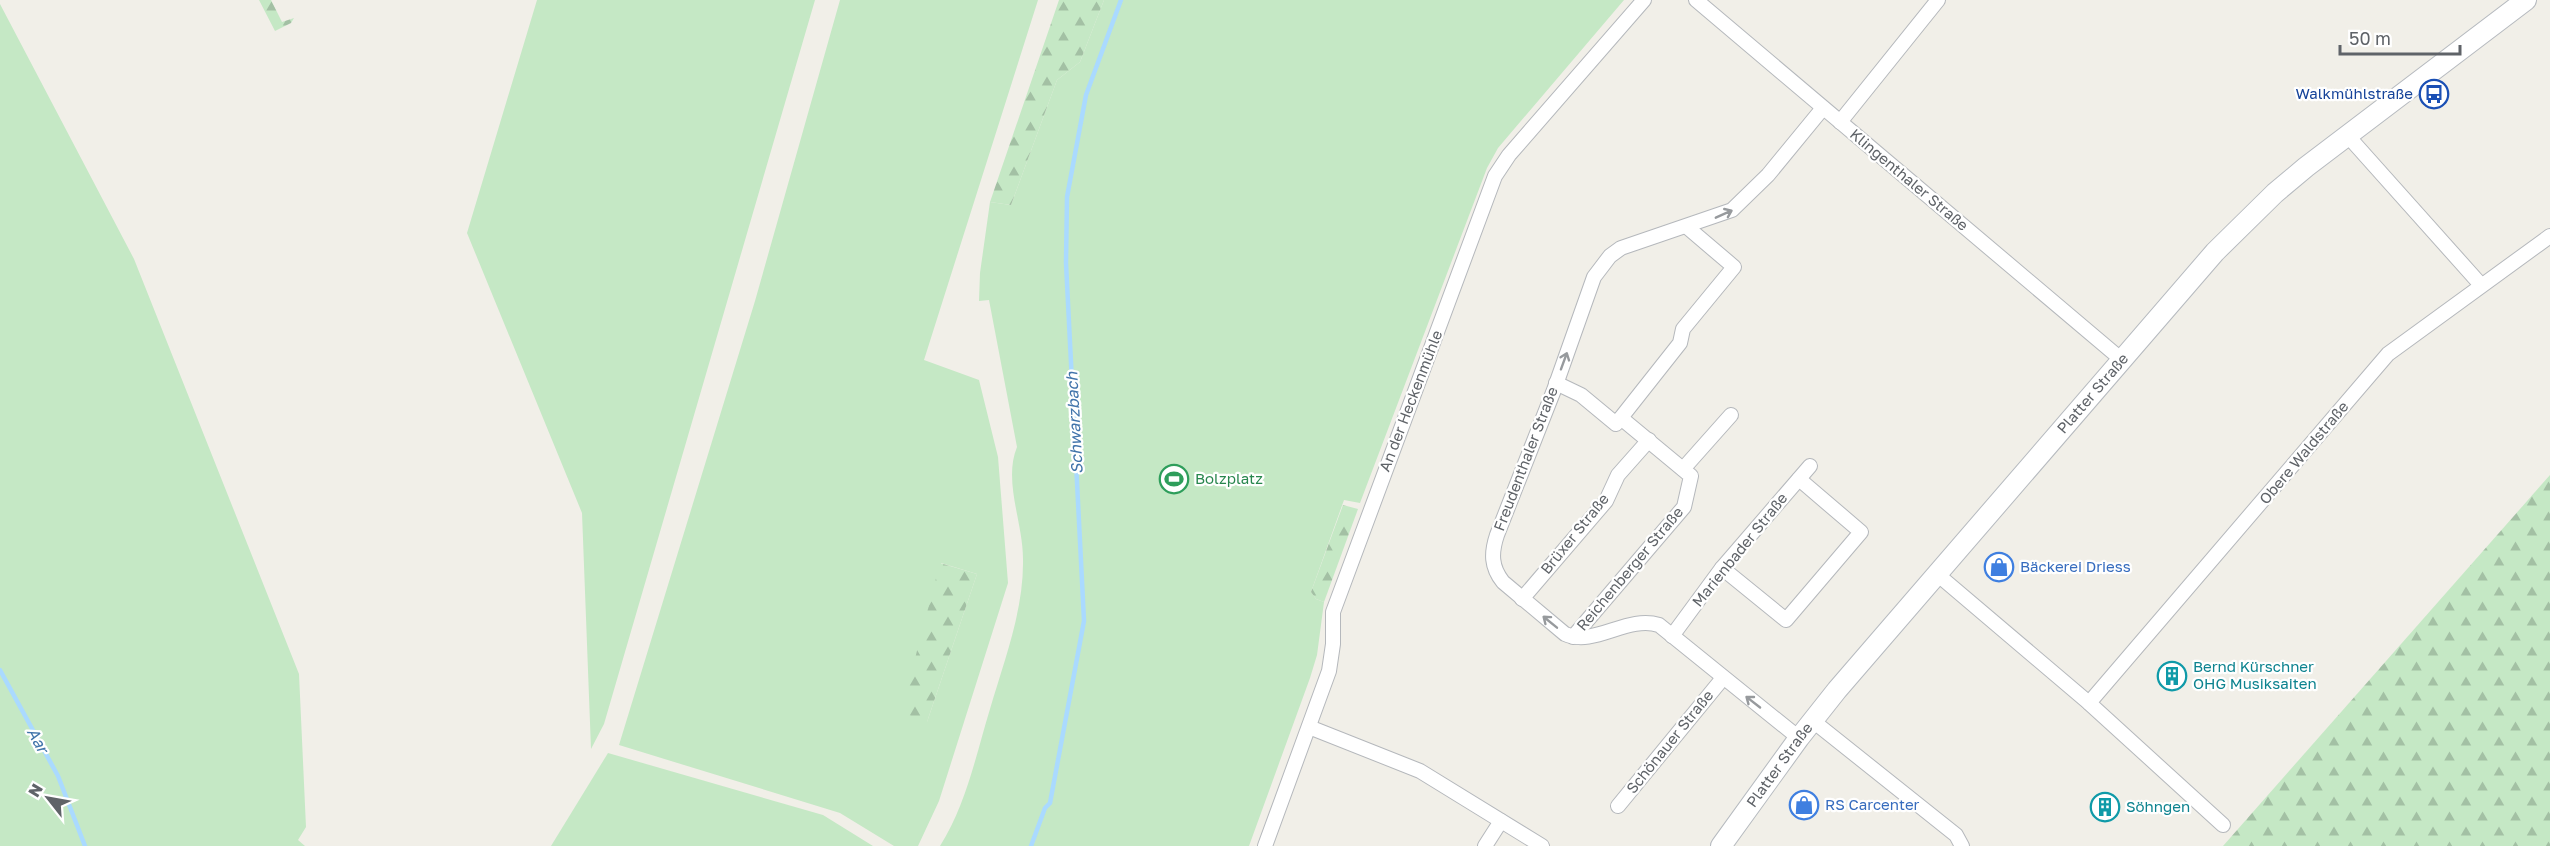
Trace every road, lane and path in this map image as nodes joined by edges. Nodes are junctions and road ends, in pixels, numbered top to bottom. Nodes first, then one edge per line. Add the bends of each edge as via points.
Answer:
1 (1644, 0) edge
2 (1696, 0) edge
3 (1938, 0) edge
4 (2526, 0) edge
5 (1823, 108) junction
6 (1840, 122) junction
7 (2347, 135) junction
8 (1687, 227) junction
9 (2550, 236) edge
10 (2481, 285) junction
11 (2122, 360) junction
12 (1556, 383) junction
13 (1731, 415) dead end
14 (1621, 418) junction
15 (1648, 440) junction
16 (1810, 466) dead end
17 (1683, 469) junction
18 (1799, 479) junction
19 (1722, 568) junction
20 (1937, 574) junction
21 (1522, 599) junction
22 (1672, 636) junction
23 (1573, 637) junction
24 (1723, 678) junction
25 (2089, 703) junction
26 (1813, 721) junction
27 (1310, 727) junction
28 (1799, 738) junction
29 (1618, 806) dead end
30 (1501, 821) junction
31 (2223, 825) dead end
32 (1266, 846) edge
33 (1485, 846) edge
34 (1542, 846) edge
35 (1721, 846) edge
36 (1962, 846) edge

1 - 27 street, An der Heckenmühle via 1495,176 1333,612 1329,671
2 - 5 street, Klingenthaler Straße
3 - 6 street
4 - 7 main road, Platter Straße
5 - 6 street, Klingenthaler Straße
8 -> 5 street, Freudenthaler Straße via 1732,210 1749,196
6 - 11 street, Klingenthaler Straße
7 - 10 street
7 - 11 main road, Platter Straße via 2246,220
12 -> 8 street, Freudenthaler Straße via 1601,267 1621,248
8 - 14 street via 1734,267 1683,329 1680,343
9 - 10 street, Obere Waldstraße
10 - 25 street, Obere Waldstraße via 2388,354
11 - 20 main road, Platter Straße
12 - 14 street via 1581,395 1616,424
12 - 21 street, Freudenthaler Straße via 1493,547 1495,572
13 - 17 street
14 - 15 street
15 - 17 street
15 - 21 street, Brüxer Straße via 1618,475 1606,501
16 - 18 street, Marienbader Straße
17 - 23 street, Reichenberger Straße via 1691,476 1684,507
18 - 19 street, Marienbader Straße
18 - 19 street via 1861,532 1786,620
19 - 22 street, Marienbader Straße
20 - 25 street
20 - 26 main road, Platter Straße
23 -> 21 street, Freudenthaler Straße
22 - 23 street via 1659,625 1640,622
22 - 24 street
28 -> 24 street
24 - 29 street, Schönauer Straße
25 - 31 street
26 - 28 main road, Platter Straße
26 - 36 street via 1956,835
27 - 30 street via 1404,762
27 - 32 street, An der Heckenmühle
28 - 35 main road, Platter Straße
30 - 33 street
30 - 34 street

